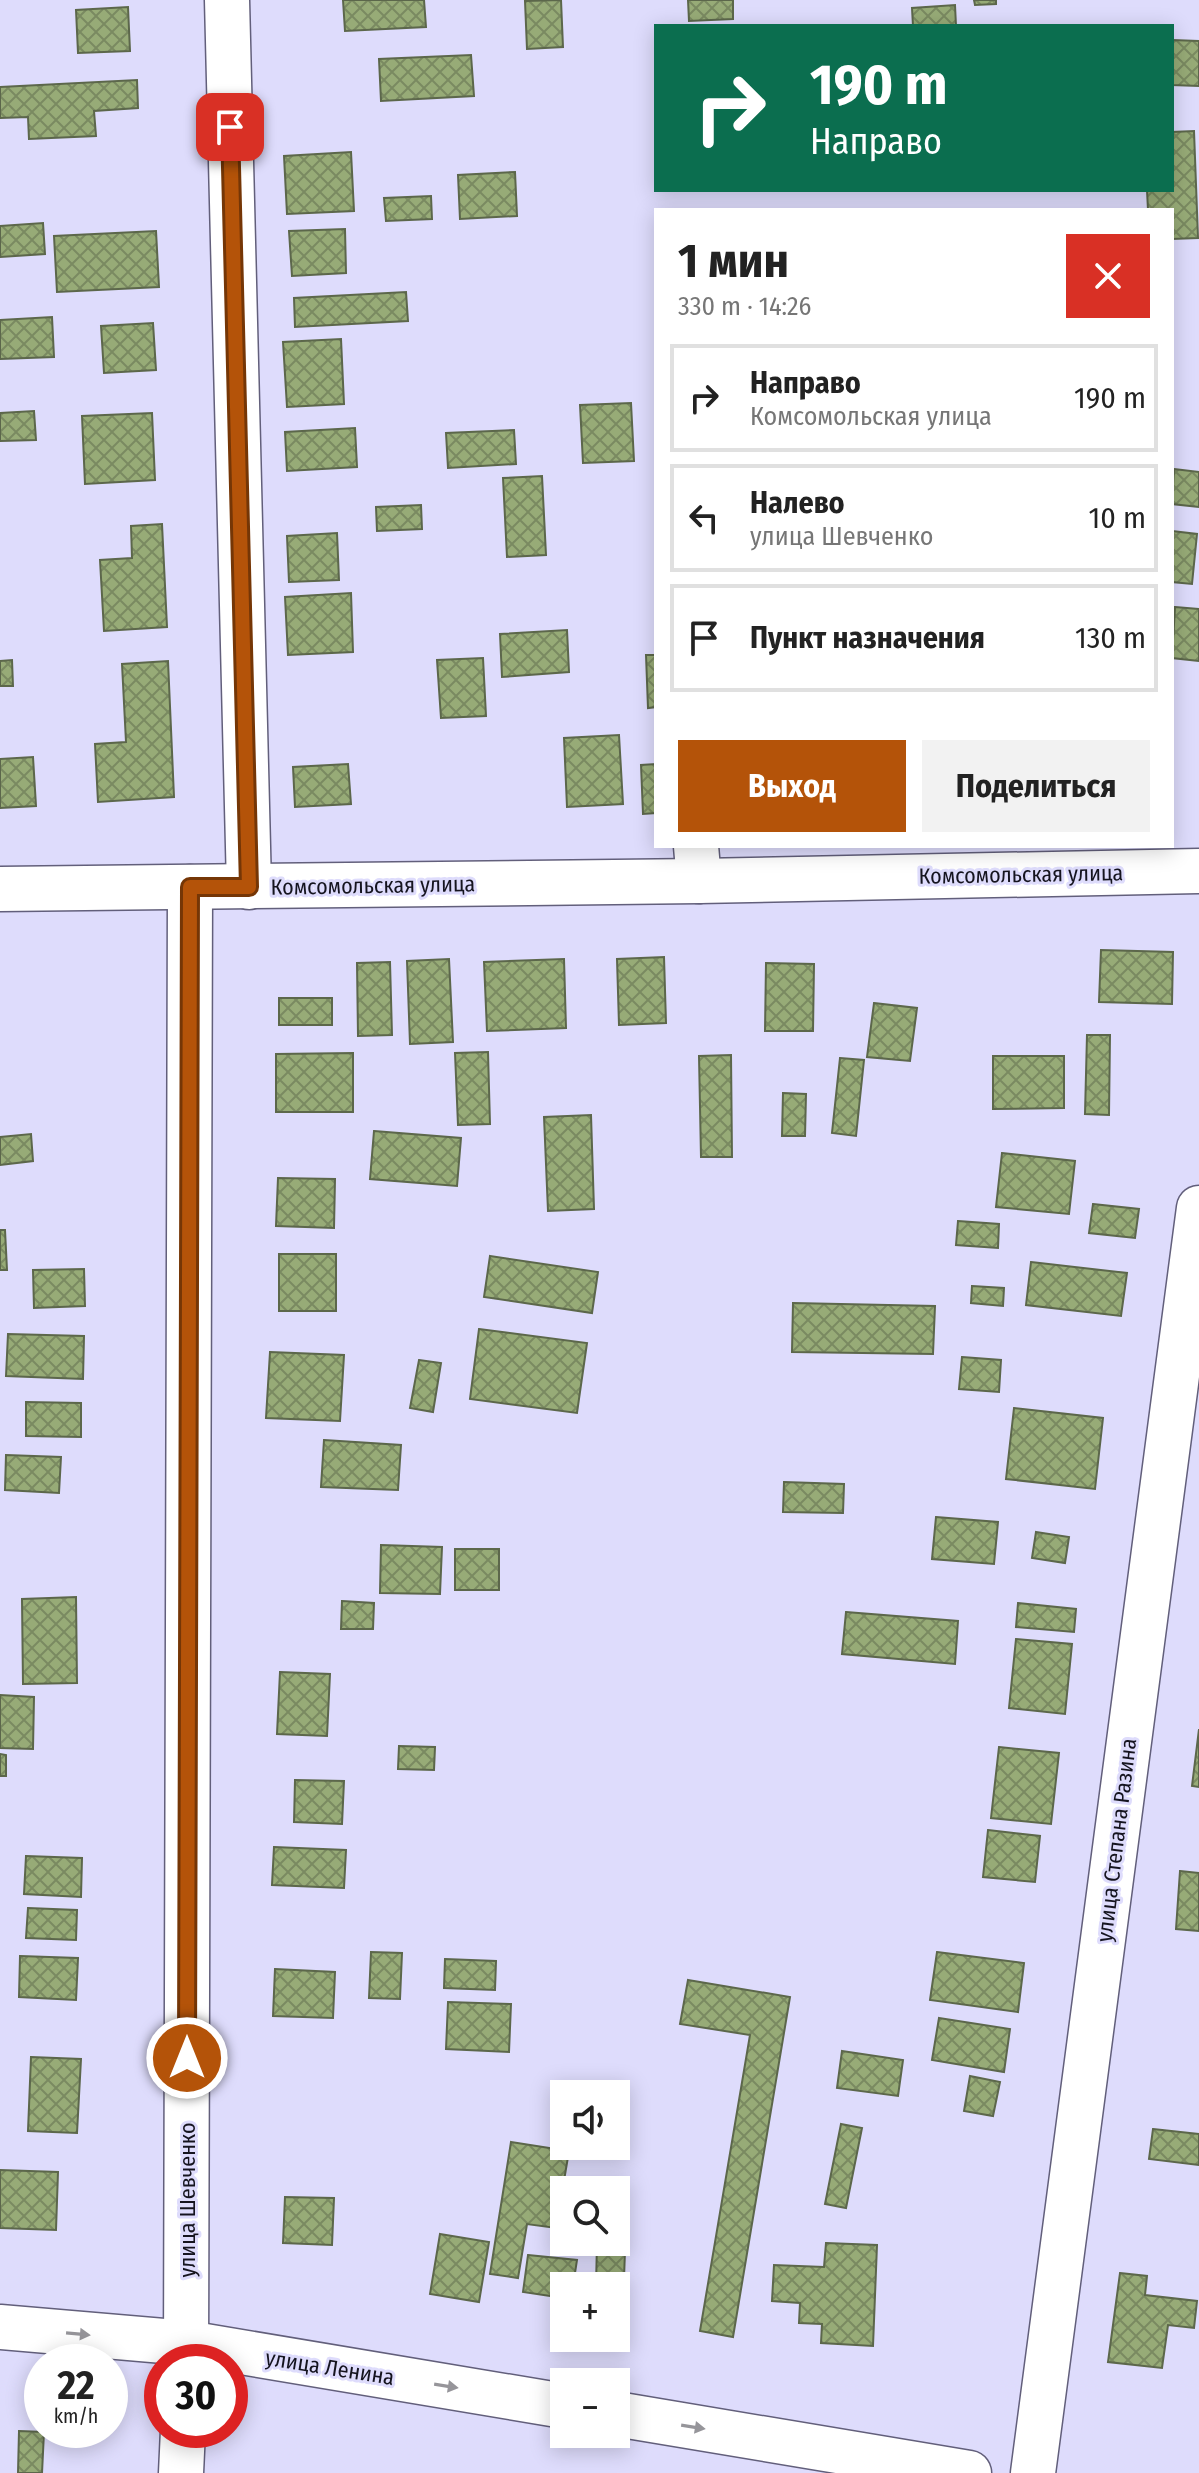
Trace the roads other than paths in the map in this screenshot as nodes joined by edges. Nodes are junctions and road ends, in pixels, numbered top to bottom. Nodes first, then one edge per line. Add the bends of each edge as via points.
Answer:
1 (227, 0) edge
2 (698, 864) edge
3 (1199, 871) edge
4 (190, 887) junction
5 (249, 887) junction
6 (0, 889) edge
7 (1199, 1208) edge
8 (0, 2327) edge
9 (186, 2344) edge
10 (144, 2346) edge
11 (248, 2361) edge
12 (550, 2404) edge
13 (630, 2416) edge
14 (182, 2448) edge
15 (181, 2473) edge
16 (969, 2473) edge
17 (1033, 2473) edge

1 - 5 street
2 - 3 street, Комсомольская улица
2 - 5 street, Комсомольская улица
4 - 5 street, Комсомольская улица
4 - 6 street, Комсомольская улица
4 - 9 street, улица Шевченко
7 - 17 street, улица Степана Разина
8 -> 10 street, улица Ленина
11 -> 12 street, улица Ленина
13 -> 16 street
14 - 15 street

